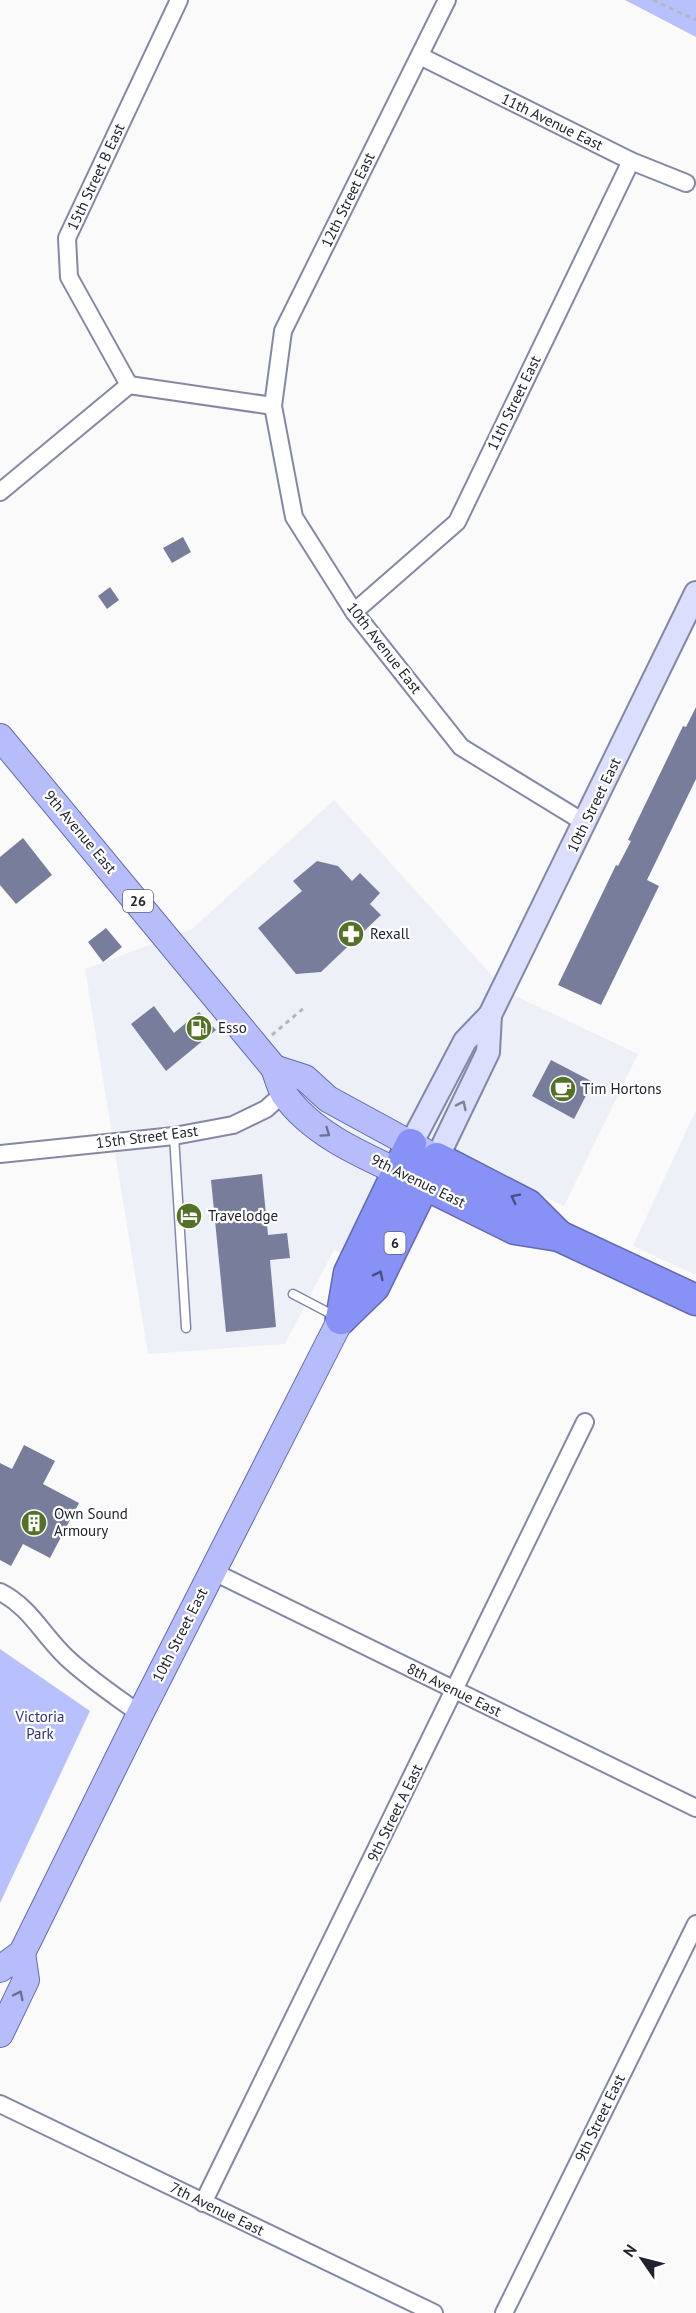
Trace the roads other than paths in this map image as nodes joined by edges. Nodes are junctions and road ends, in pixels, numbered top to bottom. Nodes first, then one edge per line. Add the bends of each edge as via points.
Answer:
1 (179, 0) edge
2 (447, 0) edge
3 (420, 56) junction
4 (631, 161) junction
5 (686, 183) dead end
6 (129, 385) junction
7 (273, 406) junction
8 (0, 492) edge
9 (696, 593) edge
10 (354, 612) junction
11 (0, 736) edge
12 (585, 824) junction
13 (274, 1068) junction
14 (284, 1093) junction
15 (174, 1136) junction
16 (424, 1151) junction
17 (0, 1154) edge
18 (410, 1178) junction
19 (559, 1236) junction
20 (293, 1294) dead end
21 (696, 1300) edge
22 (341, 1319) junction
23 (186, 1328) dead end
24 (585, 1422) dead end
25 (212, 1571) junction
26 (0, 1592) edge
27 (455, 1691) junction
28 (140, 1714) junction
29 (696, 1808) edge
30 (696, 1923) edge
31 (22, 1953) junction
32 (0, 1969) edge
33 (0, 2034) edge
34 (0, 2104) edge
35 (203, 2203) junction
36 (434, 2313) edge
37 (504, 2313) edge

1 - 6 street, 15th Street B East via 67,238 69,278
2 - 3 street, 12th Street East
3 - 4 street, 11th Avenue East
3 - 7 street, 12th Street East via 283,331
4 - 5 street, 11th Avenue East
4 - 10 street, 11th Street East via 457,522
6 - 7 street
6 - 8 street
7 - 10 street, 10th Avenue East via 294,517
9 - 12 street, 10th Street East
10 - 12 street, 10th Avenue East via 461,747
11 - 13 main road, 9th Avenue East / 26
12 - 16 street, 10th Street East via 490,1016 488,1052
13 - 14 main road, 9th Avenue East / 26
13 - 16 main road, 9th Avenue East via 305,1078 328,1099
14 - 15 street, 15th Street East via 266,1109 234,1125
14 -> 18 main road, 9th Avenue East / 26 via 326,1133
15 - 17 street, 15th Street East
15 - 23 lane
16 - 18 highway, 10th Street East / 6
19 -> 16 highway, 9th Avenue East via 528,1205
18 - 19 highway, 9th Avenue East via 515,1229
18 - 22 highway, 10th Street East / 6 via 374,1287
19 - 21 highway, 9th Avenue East
20 - 22 lane
22 - 25 main road, 10th Street East
24 - 27 street, 9th Street A East
25 - 27 street, 8th Avenue East
25 - 28 main road, 10th Street East
26 - 28 street via 29,1611 69,1660
27 - 29 street, 8th Avenue East
27 - 35 street, 9th Street A East
28 - 31 main road, 10th Street East
30 - 37 street, 9th Street East
31 - 32 main road, 10th Street East
33 -> 31 main road via 26,1980
34 - 35 street, 7th Avenue East
35 - 36 street, 7th Avenue East

